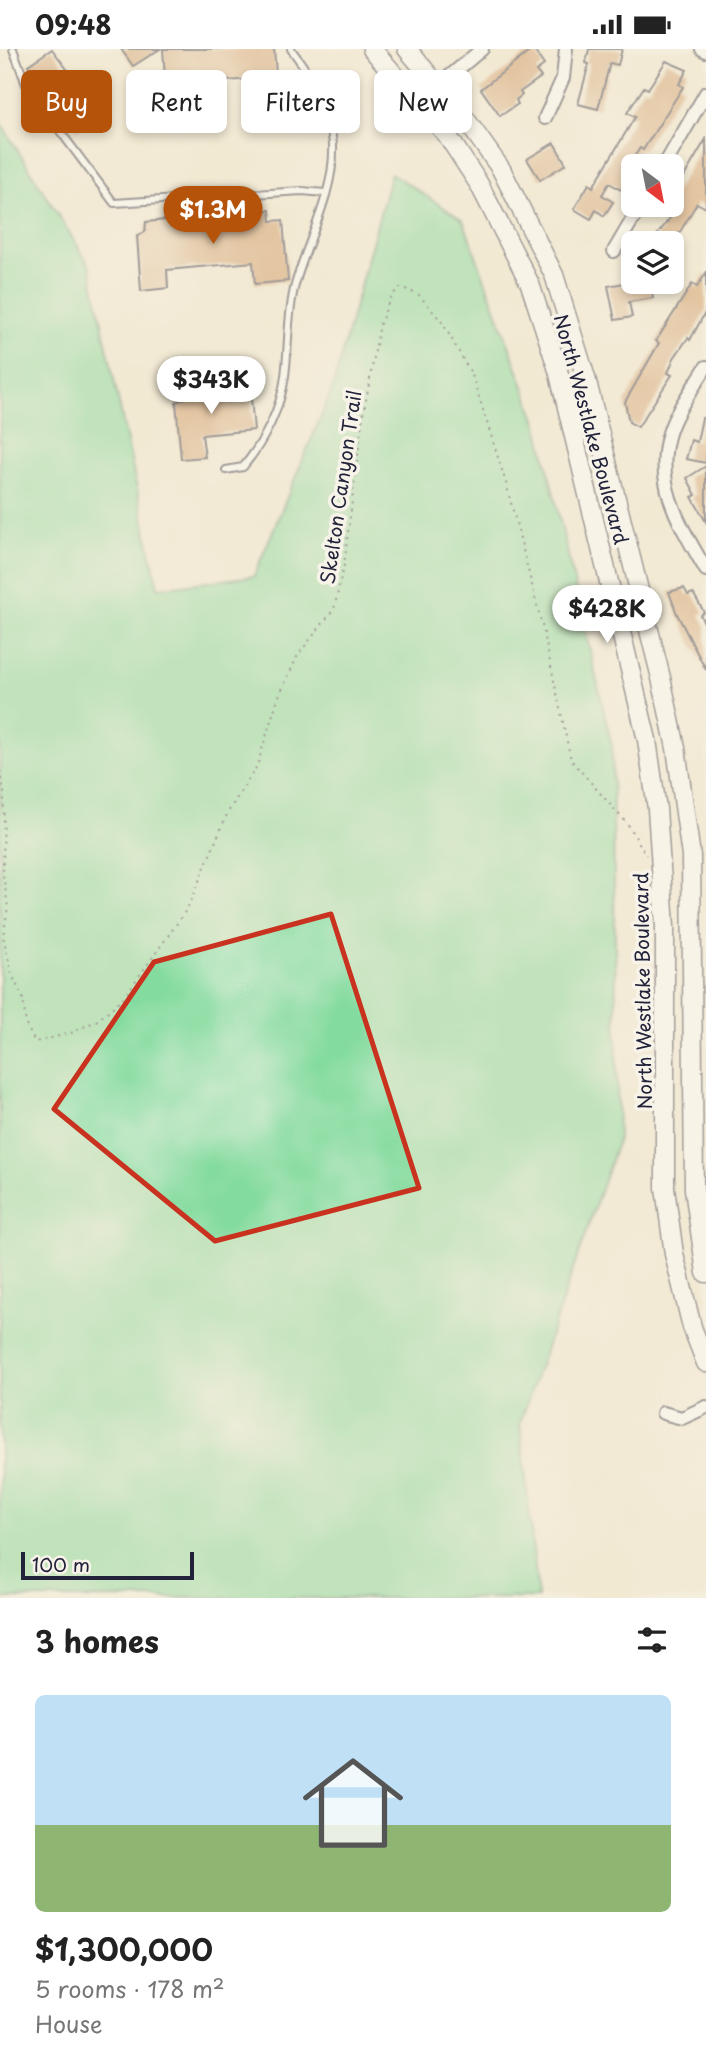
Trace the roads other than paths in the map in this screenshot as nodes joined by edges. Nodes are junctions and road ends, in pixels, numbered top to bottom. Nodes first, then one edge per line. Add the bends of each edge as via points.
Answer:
1 (13, 49) edge
2 (291, 49) edge
3 (372, 49) edge
4 (407, 49) edge
5 (482, 49) edge
6 (566, 49) edge
7 (390, 70) edge
8 (426, 70) edge
9 (457, 70) edge
10 (706, 93) edge
11 (545, 118) dead end
12 (472, 127) edge
13 (445, 133) edge
14 (671, 154) edge
15 (325, 193) junction
16 (634, 217) edge
17 (614, 251) dead end
18 (706, 367) edge
19 (226, 470) dead end
20 (706, 569) edge
21 (698, 856) edge
22 (706, 1273) edge
23 (706, 1363) edge
24 (706, 1406) edge
25 (663, 1413) dead end

1 - 15 lane via 27,87 114,203
2 - 15 lane via 318,86 328,112 333,148
3 - 7 main road, North Westlake Boulevard
4 - 8 main road, North Westlake Boulevard
5 - 9 street
6 - 11 street via 563,78
10 - 14 street
12 - 21 main road, North Westlake Boulevard via 516,196 569,318 661,678
13 - 23 main road, North Westlake Boulevard via 497,215 544,325 633,670 647,740 661,858 665,1188 674,1254
15 - 19 lane via 295,287 285,379 270,426 243,467
16 - 17 street
18 - 20 street via 669,431 664,472 673,512
21 - 22 main road, North Westlake Boulevard via 694,1189
24 - 25 street via 681,1418

